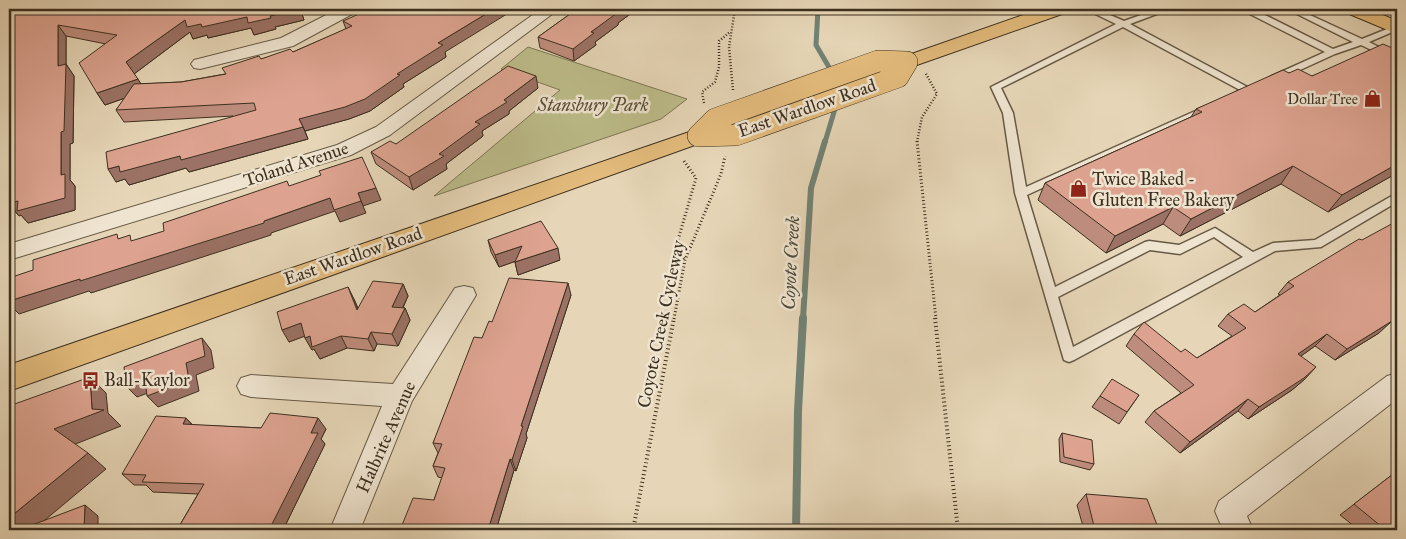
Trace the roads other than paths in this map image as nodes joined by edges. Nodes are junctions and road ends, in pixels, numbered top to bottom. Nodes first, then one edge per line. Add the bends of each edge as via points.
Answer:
1 (350, 9) edge
2 (551, 9) edge
3 (1058, 9) edge
4 (1089, 9) edge
5 (1166, 9) edge
6 (1244, 9) edge
7 (1273, 9) edge
8 (1291, 9) edge
9 (1354, 9) edge
10 (1258, 15) junction
11 (1123, 24) junction
12 (1397, 28) edge
13 (1362, 42) junction
14 (1332, 52) junction
15 (1397, 59) edge
16 (200, 64) dead end
17 (1256, 87) junction
18 (1021, 194) junction
19 (1397, 197) edge
20 (9, 252) edge
21 (1254, 258) junction
22 (464, 295) dead end
23 (1051, 295) junction
24 (9, 378) edge
25 (1397, 384) edge
26 (251, 386) dead end
27 (400, 396) junction
28 (345, 530) edge
29 (1238, 530) edge

1 - 16 street via 287,42
2 - 20 street, Toland Avenue via 383,132 344,150
3 - 24 main road, East Wardlow Road, bridge via 912,60 898,77 745,132 736,135 706,127 670,145
4 - 11 lane
5 - 11 lane
6 - 10 lane
7 - 10 lane
8 - 13 lane
9 - 12 main road
10 - 14 lane
11 - 17 lane
11 - 18 lane via 996,87 1008,113
12 - 13 lane
13 - 14 lane
13 - 15 lane
14 - 17 lane
17 - 18 lane
18 - 23 lane
19 - 21 lane via 1317,244 1273,247
21 - 23 lane via 1214,232 1180,250 1149,245
21 - 23 lane via 1069,356
22 - 27 street, Halbrite Avenue
25 - 29 street via 1230,511
26 - 27 street
27 - 28 street, Halbrite Avenue

